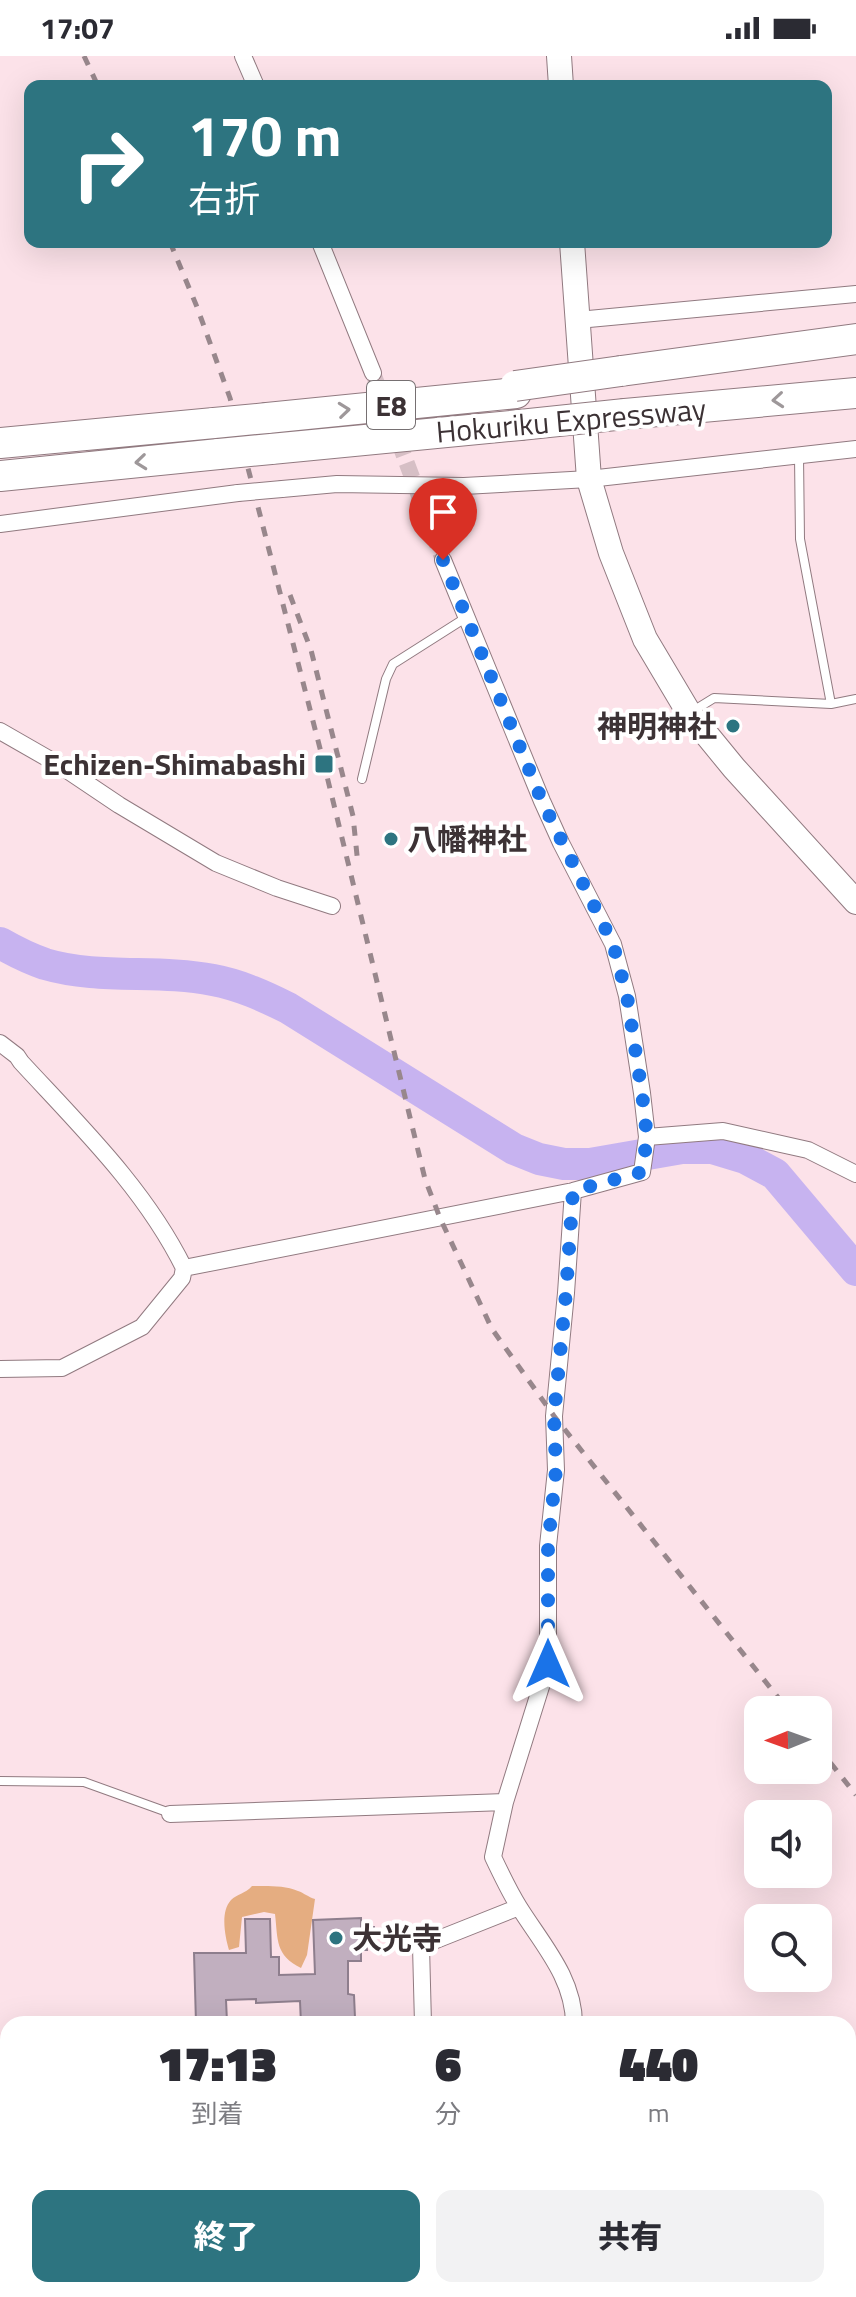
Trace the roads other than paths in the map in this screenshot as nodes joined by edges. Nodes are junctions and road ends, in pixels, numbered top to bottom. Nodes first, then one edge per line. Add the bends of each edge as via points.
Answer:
1 (243, 56) edge
2 (559, 56) edge
3 (253, 80) edge
4 (561, 80) edge
5 (322, 248) edge
6 (572, 248) edge
7 (856, 294) edge
8 (578, 320) junction
9 (856, 339) edge
10 (856, 361) edge
11 (373, 373) tunnel mouth
12 (622, 377) junction
13 (856, 393) edge
14 (0, 443) edge
15 (856, 449) edge
16 (799, 455) junction
17 (0, 476) edge
18 (589, 479) junction
19 (0, 524) edge
20 (443, 560) tunnel mouth
21 (467, 617) junction
22 (856, 699) edge
23 (831, 704) junction
24 (689, 713) junction
25 (0, 731) edge
26 (362, 779) dead end
27 (856, 902) edge
28 (332, 906) dead end
29 (0, 1043) edge
30 (646, 1149) junction
31 (856, 1174) edge
32 (573, 1191) junction
33 (184, 1268) junction
34 (0, 1369) edge
35 (0, 1781) edge
36 (505, 1802) junction
37 (170, 1814) joint
38 (519, 1907) junction
39 (423, 2016) edge
40 (574, 2016) edge

1 - 3 street
2 - 4 street
5 - 11 street
6 - 8 street
7 - 8 street
8 - 18 street
9 - 12 highway
10 - 12 highway, Hokuriku Expressway / E8
14 -> 12 highway, Hokuriku Expressway / E8, bridge
13 -> 17 highway, Hokuriku Expressway / E8, bridge
15 - 16 street
16 - 18 street
16 - 23 lane via 800,539
18 - 19 street, bridge via 464,486 337,484
18 - 24 street via 645,639
20 - 21 street
21 - 26 lane via 393,664
21 - 30 street via 542,801 613,944 627,996
22 - 23 lane
23 - 24 lane via 714,698
24 - 27 street
25 - 28 street via 216,863
29 - 33 street via 120,1170
30 - 31 street via 723,1131 808,1150
30 - 32 street via 642,1172
32 - 33 street
32 - 36 street via 554,1416 548,1664
33 - 34 street via 182,1278 142,1327 62,1368
35 - 37 lane via 84,1782
36 - 37 street
36 - 38 street via 493,1857
38 - 39 street via 421,1946
38 - 40 street via 557,1962

